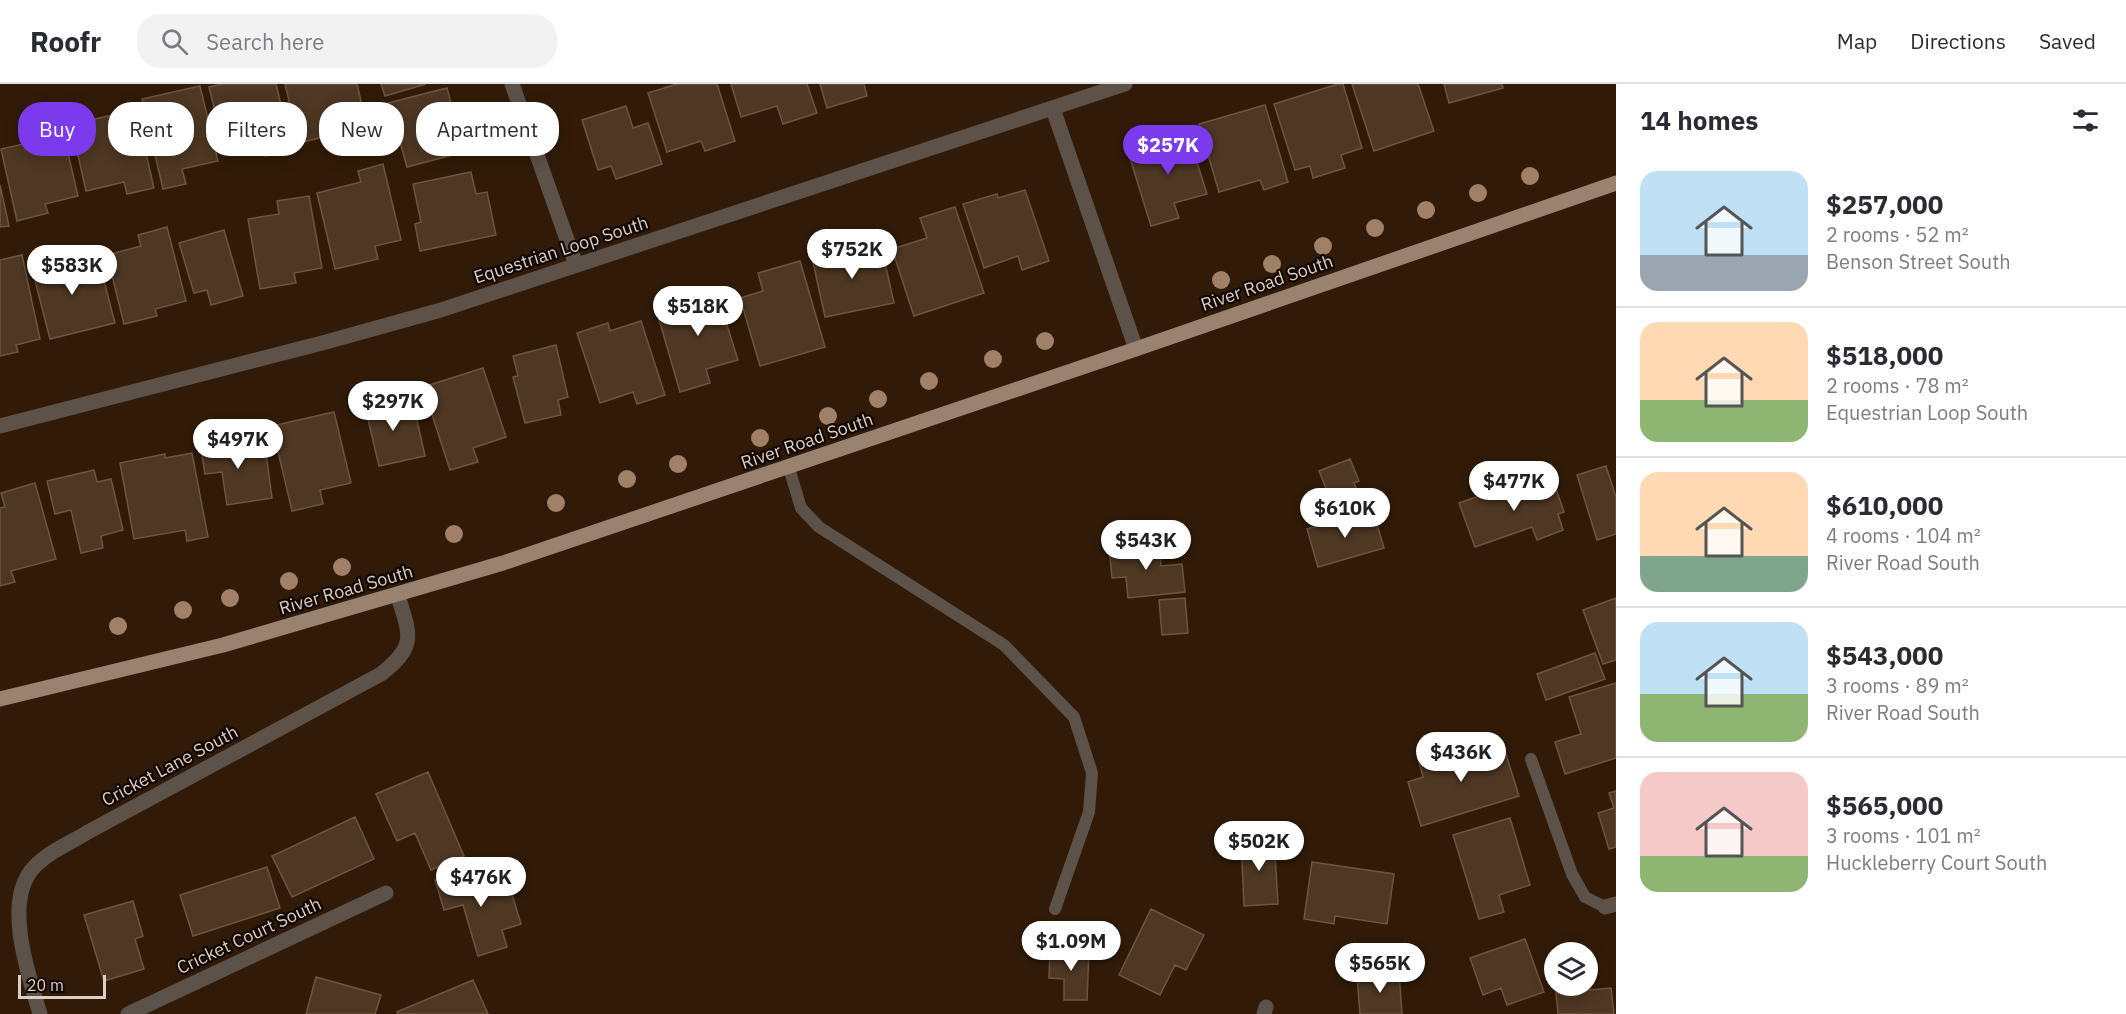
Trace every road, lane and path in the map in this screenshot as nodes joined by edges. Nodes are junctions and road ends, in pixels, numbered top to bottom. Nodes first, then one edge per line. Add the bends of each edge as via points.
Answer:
1 (512, 84) edge
2 (1125, 84) edge
3 (1053, 109) junction
4 (1616, 183) edge
5 (576, 265) junction
6 (1136, 349) junction
7 (0, 426) edge
8 (789, 468) junction
9 (398, 596) junction
10 (0, 699) edge
11 (1531, 759) dead end
12 (386, 893) dead end
13 (1611, 905) edge
14 (1055, 909) dead end
15 (40, 1014) edge
16 (128, 1014) edge

1 - 5 street
2 - 3 street, Equestrian Loop South
3 - 5 street, Equestrian Loop South
3 - 6 street
4 - 6 main road, River Road South
5 - 7 street, Equestrian Loop South via 441,310
6 - 8 main road, River Road South
8 - 9 main road, River Road South
8 - 14 lane via 801,508 819,527 1004,645 1074,717 1092,772 1089,812
9 - 10 main road, River Road South via 212,648
9 - 15 street, Cricket Lane South via 408,643 400,660 381,674 88,832 28,873 18,909 26,965
11 - 13 lane via 1572,874 1586,897
12 - 16 street, Cricket Court South

